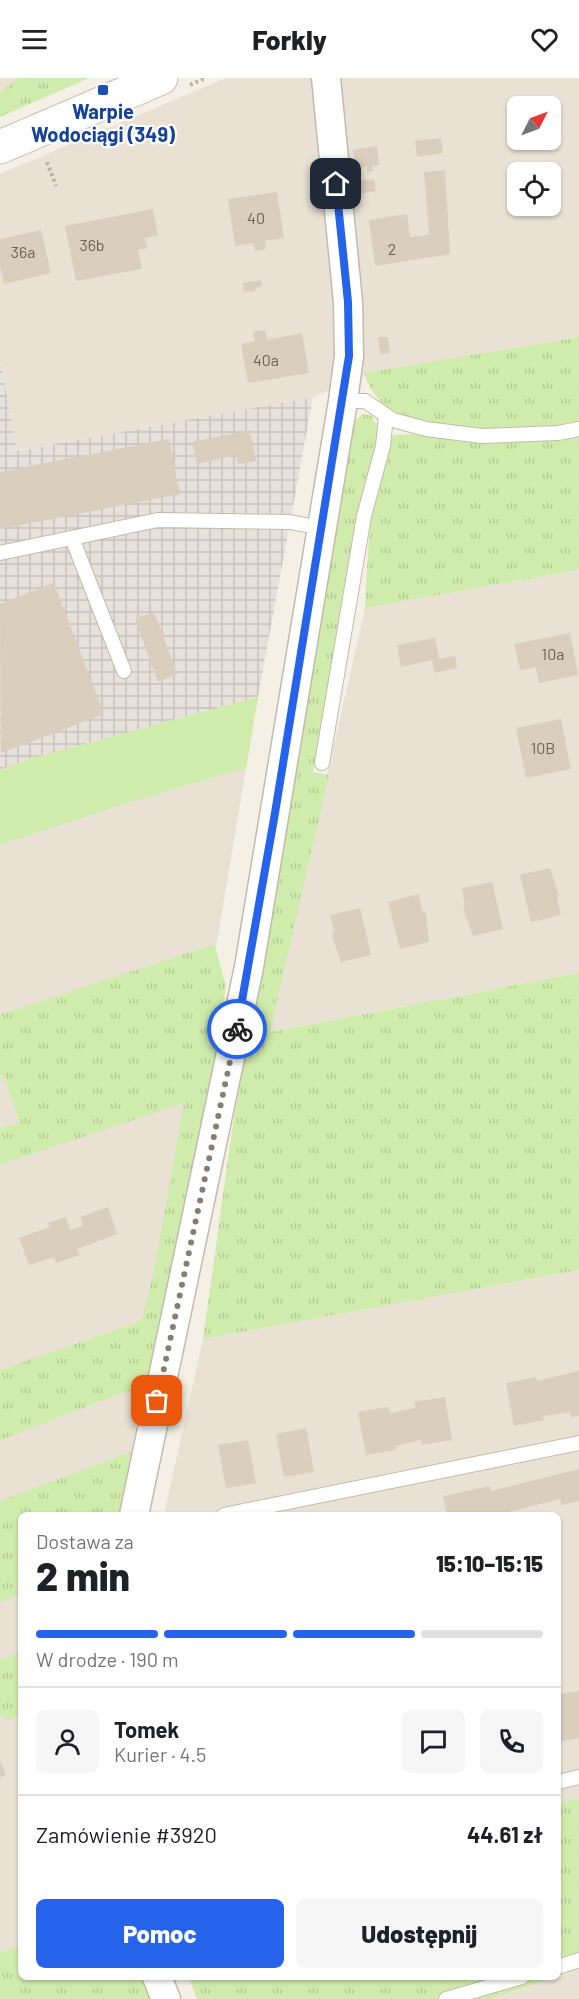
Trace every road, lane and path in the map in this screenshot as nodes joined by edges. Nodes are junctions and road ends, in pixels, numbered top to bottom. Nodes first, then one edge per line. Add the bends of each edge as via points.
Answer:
1 (160, 78) edge
2 (326, 78) edge
3 (0, 147) edge
4 (45, 159) dead end
5 (56, 186) dead end
6 (344, 401) junction
7 (386, 416) junction
8 (579, 429) edge
9 (321, 528) junction
10 (72, 538) junction
11 (0, 553) edge
12 (124, 671) dead end
13 (322, 763) dead end
14 (579, 1443) edge
15 (135, 1512) edge
16 (239, 1512) edge
17 (579, 1777) edge
18 (561, 1781) edge
19 (579, 1960) edge
20 (561, 1966) edge
21 (158, 1980) edge
22 (512, 1980) edge
23 (166, 1999) edge
24 (446, 1999) edge

1 - 3 street
2 - 6 street via 348,302 349,356
4 - 5 path
6 - 7 lane via 365,401
6 - 9 street
7 - 8 lane via 426,429 482,436
7 - 13 lane via 383,446 363,516
9 - 10 lane via 290,522 158,520
9 - 15 street via 249,967
10 - 11 lane
10 - 12 lane
14 - 16 lane
17 - 18 lane
19 - 20 lane
21 - 23 street
22 - 24 lane

